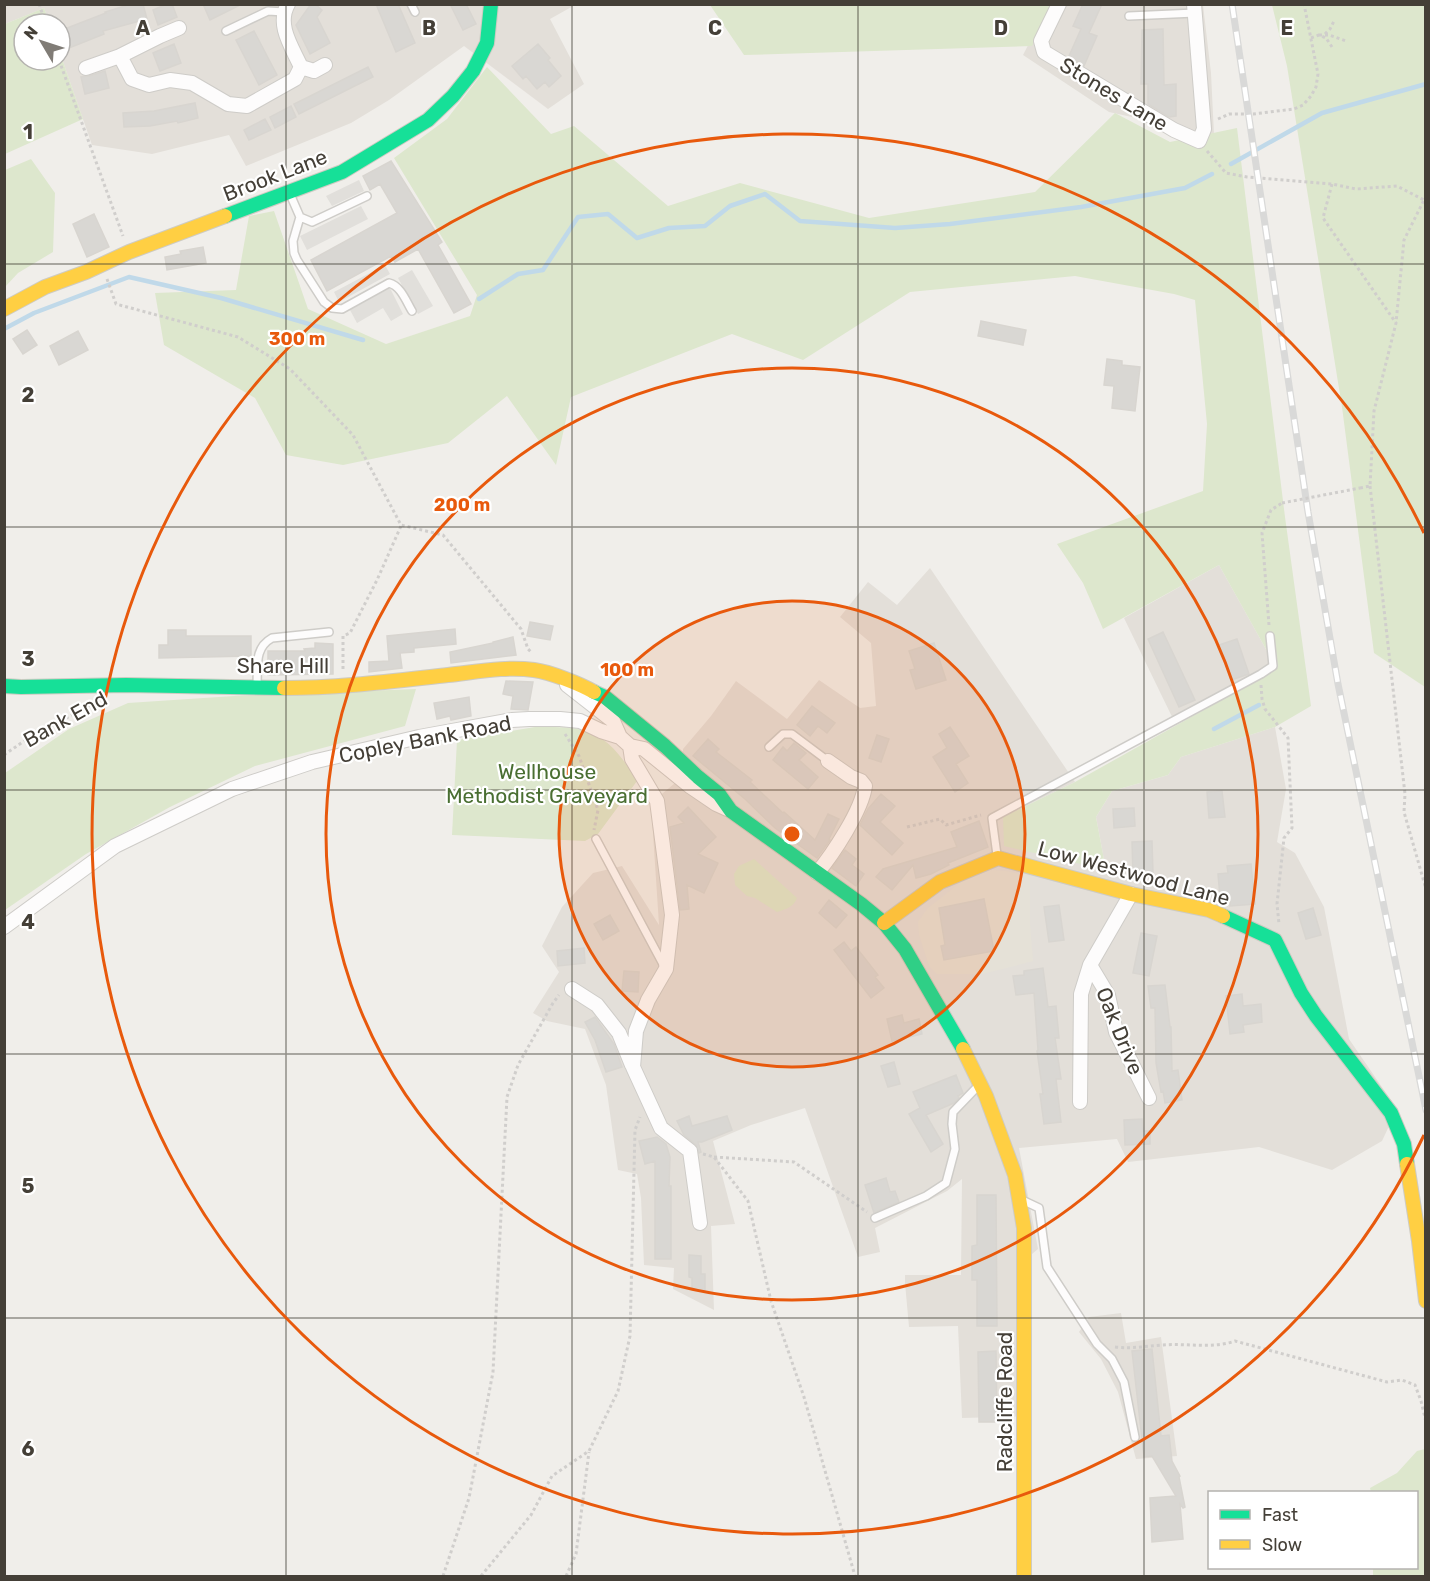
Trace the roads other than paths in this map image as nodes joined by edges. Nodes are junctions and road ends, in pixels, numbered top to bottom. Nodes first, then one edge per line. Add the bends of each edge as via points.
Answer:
1 (411, 4) edge
2 (491, 4) edge
3 (1059, 4) edge
4 (286, 8) edge
5 (1195, 9) edge
6 (415, 12) dead end
7 (1129, 16) dead end
8 (178, 28) dead end
9 (226, 31) dead end
10 (120, 56) junction
11 (325, 65) dead end
12 (301, 67) junction
13 (86, 68) dead end
14 (289, 192) junction
15 (367, 196) dead end
16 (300, 217) junction
17 (4, 309) edge
18 (412, 311) dead end
19 (329, 632) dead end
20 (1270, 636) road end
21 (559, 680) junction
22 (4, 686) edge
23 (256, 687) junction
24 (625, 741) junction
25 (769, 747) dead end
26 (828, 761) joint
27 (731, 811) junction
28 (596, 838) road end
29 (998, 858) junction
30 (817, 873) junction
31 (1131, 894) junction
32 (884, 923) junction
33 (4, 927) edge
34 (1090, 965) junction
35 (666, 969) junction
36 (572, 989) road end
37 (633, 1067) junction
38 (980, 1083) junction
39 (1149, 1098) dead end
40 (1080, 1102) dead end
41 (1019, 1199) junction
42 (875, 1218) road end
43 (700, 1223) dead end
44 (1425, 1301) edge
45 (1135, 1437) dead end
46 (1024, 1576) edge

1 - 6 lane
2 - 14 street, Brook Lane via 487,43 473,71 428,120 342,172
3 - 5 street, Stones Lane via 1041,41 1044,52 1199,141 1204,129
4 - 9 lane via 268,11
4 - 12 street via 283,27
5 - 7 lane
8 - 10 street
10 - 12 street via 132,79 149,85 170,80 192,82 228,104 247,105 295,79
10 - 13 street
11 - 12 street via 314,71
14 - 16 lane
14 - 17 street, Brook Lane via 129,252 45,287
15 - 16 lane via 312,222
16 - 18 lane via 294,253 324,302 342,309 389,283 395,284
19 - 23 lane via 268,640 259,651
20 - 29 lane via 1273,666 1261,674 992,818
21 - 23 street, Share Hill via 535,670 504,669 344,686
21 - 24 street, Copley Bank Road via 613,721
21 - 27 street, Share Hill via 605,697 719,794
22 - 23 street, Share Hill
24 - 27 street, Copley Bank Road via 644,749 691,787
24 - 33 street, Copley Bank Road via 580,721 512,720 312,762 232,789 116,846
24 - 35 street via 657,801 672,915
25 - 26 lane via 783,734 792,734
26 - 30 street via 865,786 830,858
27 - 30 street, Share Hill
28 - 35 lane
29 - 31 street, Low Westwood Lane
29 - 32 street via 940,882
30 - 32 street, Share Hill
31 - 34 street, Oak Drive
31 - 44 street, Low Westwood Lane via 1209,910 1275,940 1301,993 1391,1113 1404,1144
32 - 38 street, Radcliffe Road via 905,949
34 - 39 street, Oak Drive via 1108,995 1116,1032
34 - 40 street, Oak Drive via 1081,994
35 - 37 street via 636,1031
36 - 37 street via 597,1005 619,1033
37 - 43 street via 661,1128 690,1151
38 - 41 street, Radcliffe Road via 1015,1175
38 - 42 lane via 953,1112 956,1149 946,1183
41 - 45 lane via 1039,1208 1047,1267 1124,1382
41 - 46 street, Radcliffe Road via 1024,1228

